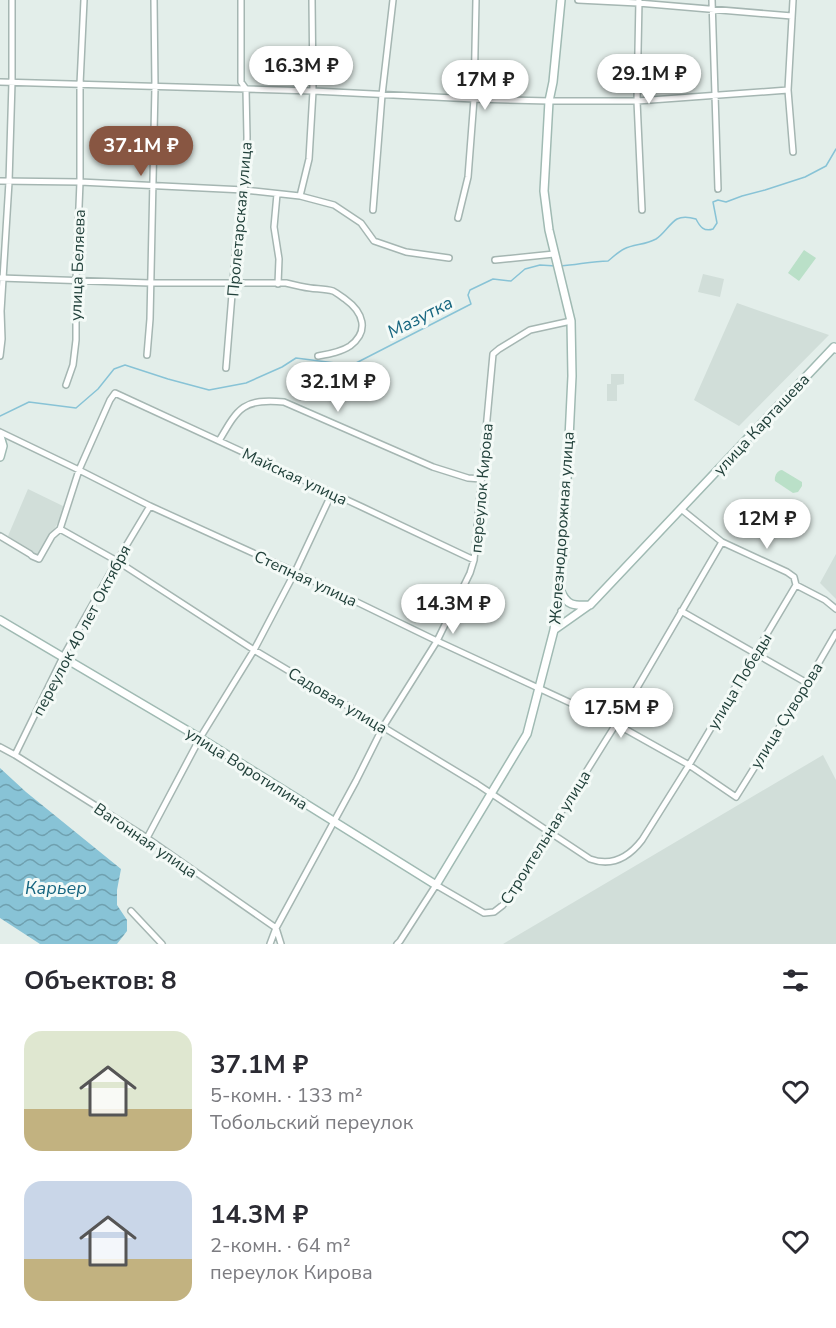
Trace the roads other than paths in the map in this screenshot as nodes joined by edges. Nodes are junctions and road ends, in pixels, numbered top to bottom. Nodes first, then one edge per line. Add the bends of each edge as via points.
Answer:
1 (12, 0) edge
2 (84, 0) edge
3 (154, 0) edge
4 (241, 0) edge
5 (312, 0) edge
6 (393, 0) edge
7 (476, 0) edge
8 (561, 0) edge
9 (578, 0) edge
10 (712, 0) edge
11 (793, 0) edge
12 (639, 1) edge
13 (712, 9) junction
14 (792, 16) junction
15 (0, 82) edge
16 (12, 82) junction
17 (80, 84) junction
18 (155, 87) junction
19 (246, 89) junction
20 (788, 90) junction
21 (313, 91) junction
22 (382, 95) junction
23 (715, 96) junction
24 (474, 99) junction
25 (638, 100) junction
26 (549, 101) junction
27 (793, 152) dead end
28 (0, 181) edge
29 (9, 182) junction
30 (80, 182) junction
31 (153, 186) junction
32 (718, 189) dead end
33 (244, 190) junction
34 (277, 194) junction
35 (300, 196) junction
36 (373, 210) dead end
37 (642, 210) dead end
38 (458, 218) dead end
39 (554, 254) junction
40 (449, 258) dead end
41 (495, 260) dead end
42 (1, 278) edge
43 (76, 280) junction
44 (150, 283) junction
45 (233, 284) junction
46 (278, 284) junction
47 (571, 321) junction
48 (835, 347) edge
49 (147, 355) dead end
50 (0, 356) edge
51 (318, 356) dead end
52 (226, 368) dead end
53 (66, 385) dead end
54 (0, 434) edge
55 (219, 441) junction
56 (0, 457) edge
57 (79, 470) junction
58 (481, 479) junction
59 (332, 493) junction
60 (150, 506) junction
61 (681, 509) junction
62 (60, 529) junction
63 (0, 536) edge
64 (722, 542) junction
65 (474, 560) junction
66 (117, 561) junction
67 (295, 572) junction
68 (796, 585) junction
69 (559, 587) junction
70 (590, 605) junction
71 (836, 609) edge
72 (681, 611) junction
73 (0, 620) edge
74 (554, 630) junction
75 (836, 633) edge
76 (437, 641) junction
77 (254, 650) junction
78 (756, 653) junction
79 (63, 657) junction
80 (807, 683) junction
81 (539, 688) junction
82 (616, 724) junction
83 (383, 727) junction
84 (200, 738) junction
85 (0, 747) edge
86 (15, 755) junction
87 (689, 765) junction
88 (490, 794) junction
89 (736, 797) joint
90 (333, 821) junction
91 (549, 833) junction
92 (147, 838) junction
93 (617, 860) joint
94 (436, 885) junction
95 (131, 911) dead end
96 (494, 912) joint
97 (276, 928) junction
98 (162, 944) edge
99 (270, 944) edge
100 (281, 944) edge
101 (397, 944) edge

1 - 16 street
2 - 17 street, улица Беляева
3 - 18 street
4 - 19 street, Пролетарская улица via 241,82
5 - 21 street
6 - 22 street
7 - 24 street
8 - 26 street, Железнодорожная улица
9 - 12 street
10 - 13 street
11 - 14 street
12 - 13 street
12 - 25 street
13 - 14 street
13 - 23 street
14 - 20 street
15 - 16 street
16 - 17 street
16 - 29 street
17 - 18 street
17 - 30 street, улица Беляева
18 - 19 street
18 - 31 street
19 - 21 street
19 - 33 street, Пролетарская улица
20 - 23 street
20 - 27 street
21 - 22 street
21 - 35 street via 309,159
22 - 24 street
22 - 36 street
23 - 25 street
23 - 32 street
24 - 26 street
24 - 38 street via 468,177
25 - 26 street
25 - 37 street
26 - 39 street, Железнодорожная улица via 544,191
28 - 29 street
29 - 30 street
29 - 42 street
30 - 31 street
30 - 43 street, улица Беляева
31 - 33 street
31 - 44 street
33 - 34 street
33 - 45 street, Пролетарская улица
34 - 35 street
34 - 46 street via 274,233
35 - 40 street via 334,205 361,223 374,241 406,252
39 - 41 street
39 - 47 street, Железнодорожная улица
42 - 43 street
42 - 50 street
43 - 44 street
43 - 53 street, улица Беляева via 76,340
44 - 45 street
44 - 49 street
45 - 46 street
45 - 52 street, Пролетарская улица
46 - 51 street via 334,291 359,312 362,323 357,339 341,351
47 - 58 street, переулок Кирова via 530,330 493,354
47 - 69 street, Железнодорожная улица via 567,480
48 - 61 street, улица Карташева
54 - 56 street
54 - 57 street, Степная улица
55 - 57 street, Майская улица via 115,393
55 - 58 street via 242,407 268,400 284,402 434,467
55 - 59 street, Майская улица
57 - 60 street, Степная улица
57 - 62 street
58 - 65 street, переулок Кирова
59 - 65 street, Майская улица
59 - 67 street
60 - 66 street, переулок 40 лет Октября
60 - 67 street, Степная улица
61 - 64 street
61 - 70 street, улица Карташева
62 - 63 street via 39,559
62 - 66 street, Садовая улица
64 - 68 street via 787,572
64 - 72 street, Строительная улица
65 - 76 street, переулок Кирова
66 - 77 street, Садовая улица
66 - 79 street, переулок 40 лет Октября
67 - 76 street, Степная улица
67 - 77 street
68 - 71 street
68 - 78 street, улица Победы
69 - 70 street via 571,605
69 - 74 street, Железнодорожная улица
70 - 74 street, улица Карташева
72 - 78 street
72 - 82 street, Строительная улица
73 - 79 street, улица Воротилина
74 - 81 street, Железнодорожная улица
75 - 80 street, улица Суворова
76 - 81 street, Степная улица
76 - 83 street, переулок Кирова
77 - 83 street, Садовая улица
77 - 84 street
78 - 80 street
78 - 87 street, улица Победы
79 - 84 street, улица Воротилина
79 - 86 street, переулок 40 лет Октября
80 - 89 street, улица Суворова
81 - 82 street, Степная улица
81 - 88 street, Железнодорожная улица via 527,734
82 - 87 street, Степная улица
82 - 91 street, Строительная улица
83 - 88 street, Садовая улица
83 - 90 street, переулок Кирова
84 - 90 street, улица Воротилина
84 - 92 street
85 - 86 street, Вагонная улица
86 - 92 street, Вагонная улица
87 - 89 street, Степная улица
87 - 93 street, улица Победы via 635,849
88 - 91 street, Садовая улица
88 - 94 street, Железнодорожная улица
90 - 94 street, улица Воротилина
90 - 97 street, переулок Кирова
91 - 93 street, Садовая улица via 590,859
91 - 96 street, Строительная улица via 503,905
92 - 97 street, Вагонная улица
94 - 96 street, улица Воротилина via 484,913
94 - 101 street, Железнодорожная улица
95 - 98 street
97 - 99 street, переулок Кирова
97 - 100 street

